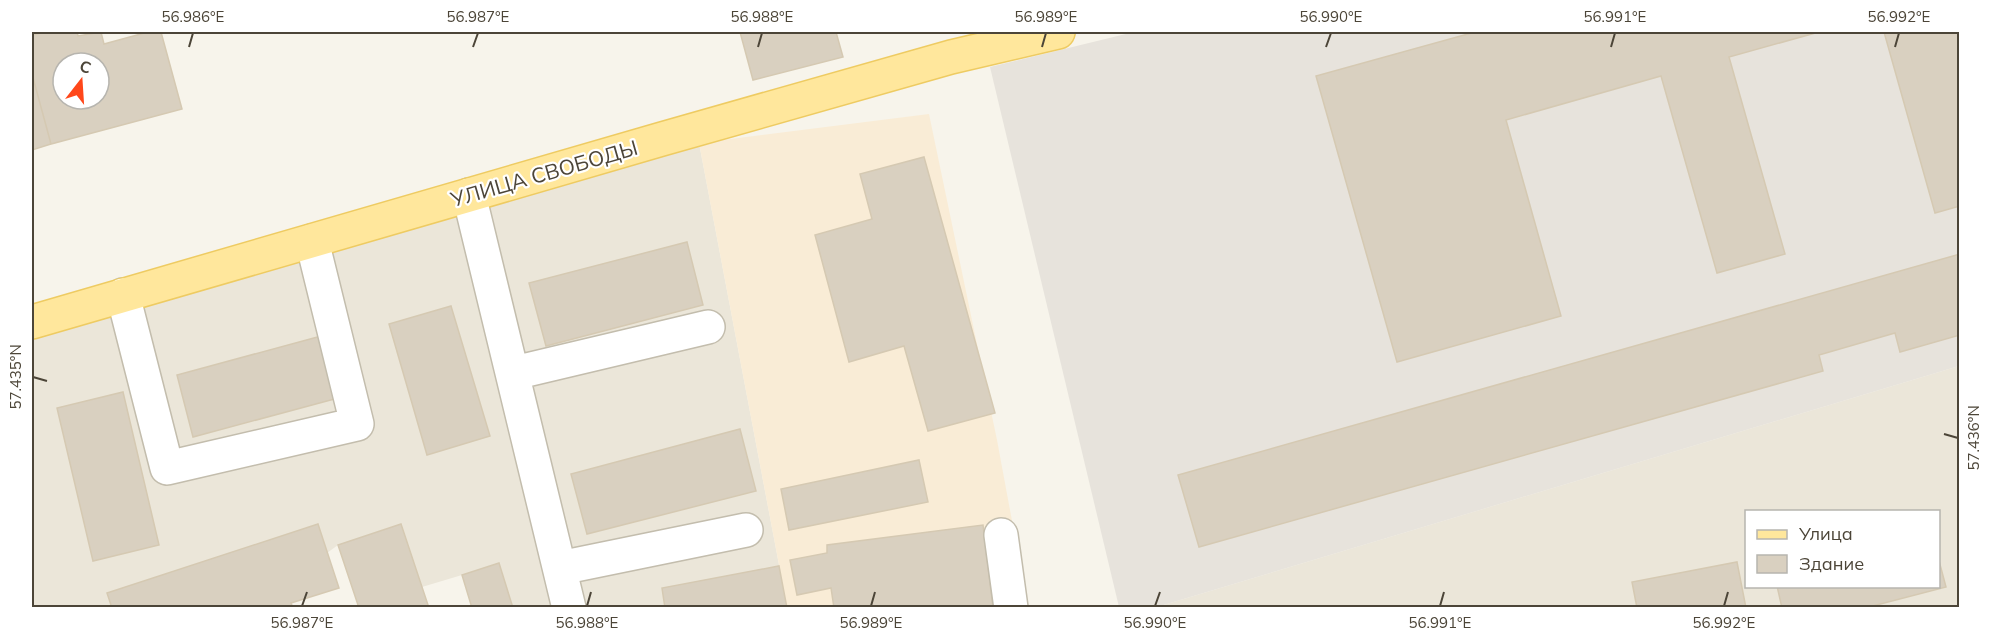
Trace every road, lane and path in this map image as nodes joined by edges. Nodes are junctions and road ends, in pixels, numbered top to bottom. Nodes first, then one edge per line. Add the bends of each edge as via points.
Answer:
1 (1058, 32) edge
2 (469, 195) junction
3 (312, 241) junction
4 (123, 296) junction
5 (32, 322) edge
6 (708, 327) dead end
7 (514, 373) junction
8 (746, 530) dead end
9 (1001, 535) dead end
10 (560, 568) junction
11 (569, 608) edge
12 (1011, 608) edge

1 - 2 main road, УЛИЦА СВОБОДЫ via 951,57
2 - 3 main road, УЛИЦА СВОБОДЫ
2 - 7 lane
3 - 4 main road, УЛИЦА СВОБОДЫ
3 - 4 lane via 357,424 167,468
4 - 5 main road, УЛИЦА СВОБОДЫ
6 - 7 lane
7 - 10 lane
8 - 10 lane
9 - 12 lane
10 - 11 lane

